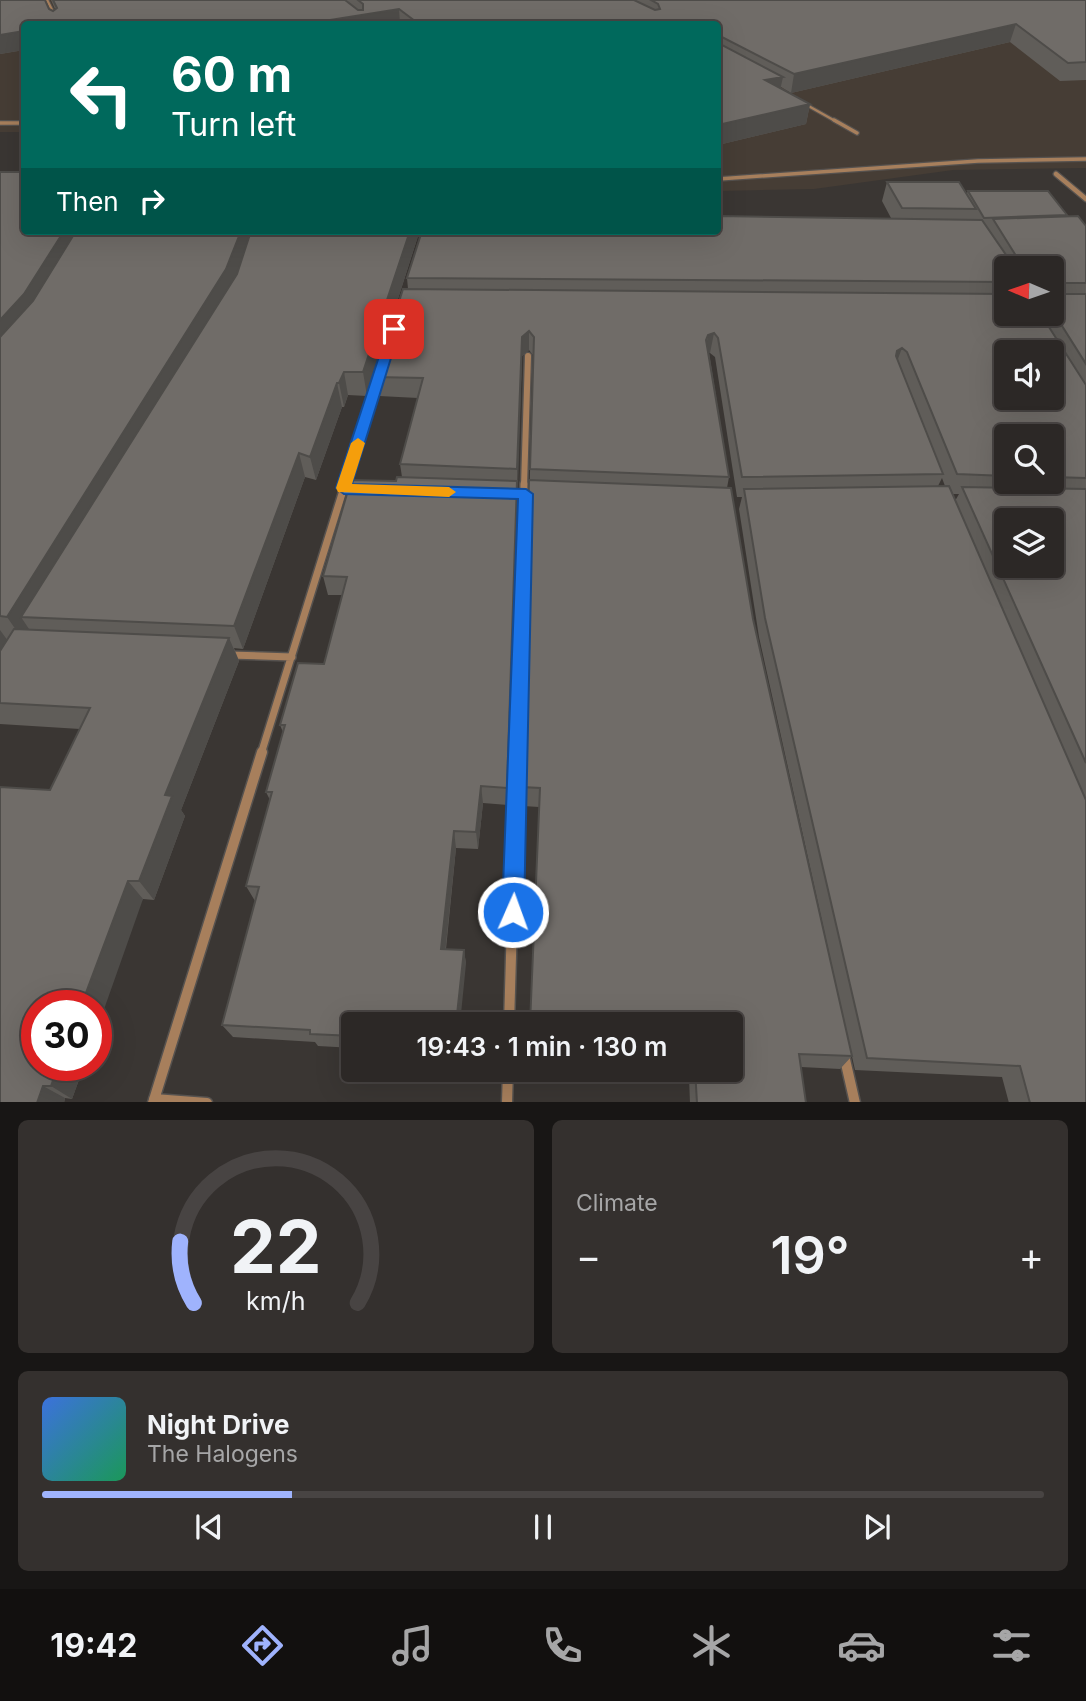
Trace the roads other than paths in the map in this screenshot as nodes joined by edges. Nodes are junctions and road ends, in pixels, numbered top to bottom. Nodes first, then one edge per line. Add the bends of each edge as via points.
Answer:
1 (47, 0) edge
2 (58, 21) edge
3 (799, 102) edge
4 (0, 122) edge
5 (21, 123) edge
6 (857, 133) dead end
7 (1086, 159) edge
8 (1056, 174) dead end
9 (721, 179) edge
10 (1086, 199) edge
11 (528, 356) edge
12 (381, 369) edge
13 (344, 488) junction
14 (357, 489) edge
15 (500, 494) edge
16 (526, 494) junction
17 (553, 495) edge
18 (225, 654) edge
19 (292, 657) junction
20 (509, 1012) edge
21 (843, 1048) edge
22 (508, 1082) edge
23 (153, 1101) edge
24 (207, 1102) edge
25 (507, 1102) edge
26 (855, 1102) edge

1 - 2 lane
3 - 6 lane
4 - 5 lane
7 - 9 lane via 978,161
8 - 10 street
11 - 16 street
12 - 13 street
13 - 14 street
13 - 19 street
15 - 16 street
16 - 17 street
16 - 20 street
18 - 19 street
19 - 23 street
21 - 26 street
22 - 25 street
23 - 24 street

